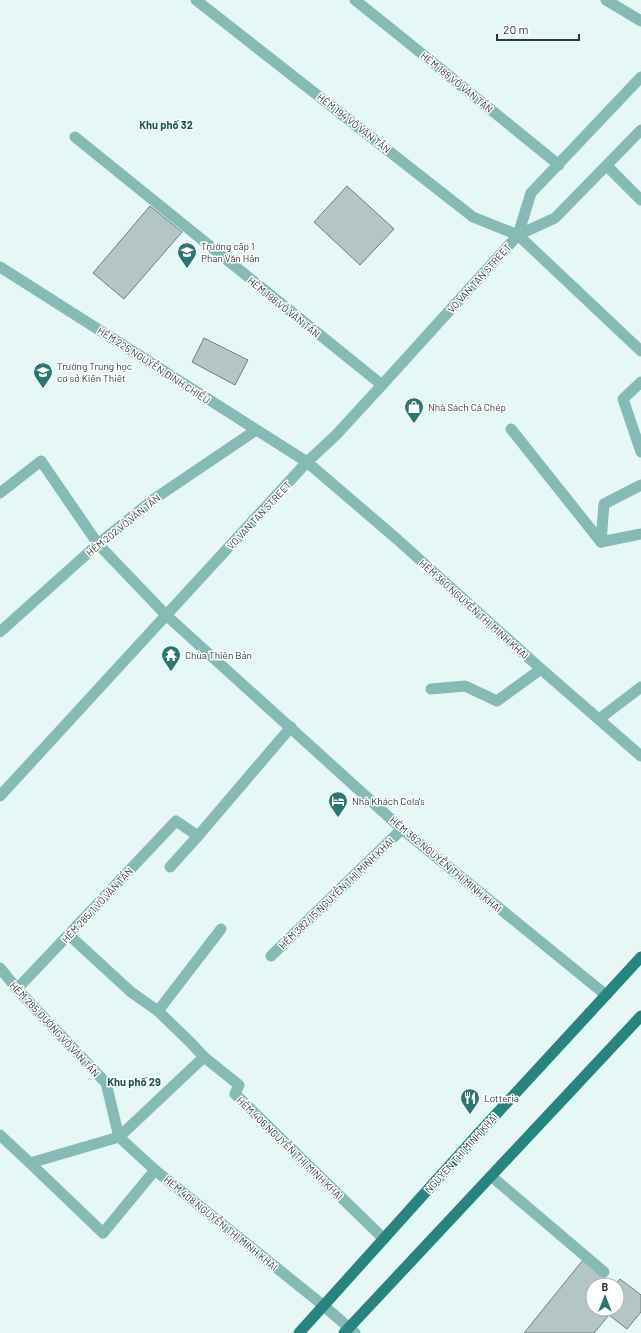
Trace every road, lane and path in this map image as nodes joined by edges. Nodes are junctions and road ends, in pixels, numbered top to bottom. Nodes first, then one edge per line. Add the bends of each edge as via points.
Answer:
1 (196, 0) edge
2 (355, 0) edge
3 (606, 0) edge
4 (641, 21) edge
5 (641, 77) edge
6 (641, 130) edge
7 (74, 138) dead end
8 (559, 165) junction
9 (607, 166) junction
10 (641, 200) edge
11 (518, 235) junction
12 (0, 267) edge
13 (641, 351) edge
14 (641, 382) edge
15 (382, 385) junction
16 (511, 429) dead end
17 (256, 430) junction
18 (641, 452) edge
19 (307, 462) junction
20 (641, 485) edge
21 (0, 493) edge
22 (641, 534) edge
23 (602, 542) junction
24 (98, 544) junction
25 (166, 615) junction
26 (0, 632) edge
27 (541, 669) junction
28 (641, 688) edge
29 (431, 690) dead end
30 (599, 719) junction
31 (291, 727) junction
32 (641, 756) edge
33 (1, 792) edge
34 (402, 829) junction
35 (198, 836) junction
36 (170, 867) dead end
37 (221, 929) dead end
38 (69, 935) junction
39 (270, 956) dead end
40 (641, 957) edge
41 (0, 968) edge
42 (17, 989) junction
43 (606, 995) junction
44 (158, 1011) junction
45 (641, 1016) edge
46 (204, 1057) junction
47 (120, 1137) junction
48 (2, 1140) edge
49 (30, 1163) junction
50 (155, 1170) junction
51 (491, 1176) junction
52 (384, 1239) junction
53 (604, 1272) dead end
54 (324, 1306) junction
55 (349, 1331) edge
56 (299, 1333) edge

1 - 11 street, HẺM 194 VÕ VĂN TẦN via 473,217
2 - 8 street, HẺM 188 VÕ VĂN TẦN
3 - 4 street
5 - 8 street, VO VAN TAN STREET
6 - 9 street, VO VAN TAN STREET
7 - 15 street, HẺM 198 VÕ VĂN TẦN
8 - 11 street, VO VAN TAN STREET via 531,193
9 - 10 street
9 - 11 street, VO VAN TAN STREET via 555,218
11 - 13 street
11 - 15 street, VO VAN TAN STREET
12 - 17 street, HẺM 225 NGUYỄN ÐÌNH CHIỂU
14 - 18 street via 623,399
15 - 19 street, VO VAN TAN STREET
16 - 23 street
17 - 19 street, HẺM 225 NGUYỄN ÐÌNH CHIỂU
17 - 24 street, HẺM 202 VÕ VĂN TẦN via 154,499
19 - 25 street, VO VAN TAN STREET
19 - 27 street, HẺM 360 NGUYỄN THỊ MINH KHAI
20 - 23 street via 604,504
21 - 24 street, HẺM 382 NGUYỄN THỊ MINH KHAI via 41,461
22 - 23 street
24 - 25 street, HẺM 382 NGUYỄN THỊ MINH KHAI
24 - 26 street, HẺM 202 VÕ VĂN TẦN
25 - 31 street, HẺM 382 NGUYỄN THỊ MINH KHAI
25 - 33 street, VO VAN TAN STREET
27 - 29 street via 497,701 465,686
27 - 30 street, HẺM 360 NGUYỄN THỊ MINH KHAI
28 - 30 street
30 - 32 street, HẺM 360 NGUYỄN THỊ MINH KHAI
31 - 34 street, HẺM 382 NGUYỄN THỊ MINH KHAI
31 - 35 street
34 - 39 street, HẺM 382/15 NGUYỄN THỊ MINH KHAI
34 - 43 street, HẺM 382 NGUYỄN THỊ MINH KHAI
35 - 36 street
35 - 38 street, HẺM 285/1 VÕ VĂN TẦN via 176,821
37 - 44 street
38 - 42 street, HẺM 285/1 VÕ VĂN TẦN
38 - 44 street via 131,992
40 - 43 main road, NGUYEN THI MINH KHAI
41 - 42 street, HẺM 285 ĐƯỜNG VÕ VĂN TẦN
42 - 47 street, HẺM 285 ĐƯỜNG VÕ VĂN TẦN via 106,1083
43 - 52 main road, NGUYEN THI MINH KHAI
44 - 46 street
45 - 51 main road
46 - 47 street
46 - 52 street, HẺM 406 NGUYỄN THỊ MINH KHAI via 239,1085 235,1094
47 - 49 street
47 - 50 street, HẺM 408 NGUYỄN THỊ MINH KHAI
48 - 49 street
49 - 50 street via 103,1233
50 - 54 street, HẺM 408 NGUYỄN THỊ MINH KHAI
51 - 53 street
51 - 55 main road
52 - 54 main road, NGUYEN THI MINH KHAI
54 - 55 street, HẺM 408 NGUYỄN THỊ MINH KHAI
54 - 56 main road, NGUYEN THI MINH KHAI

